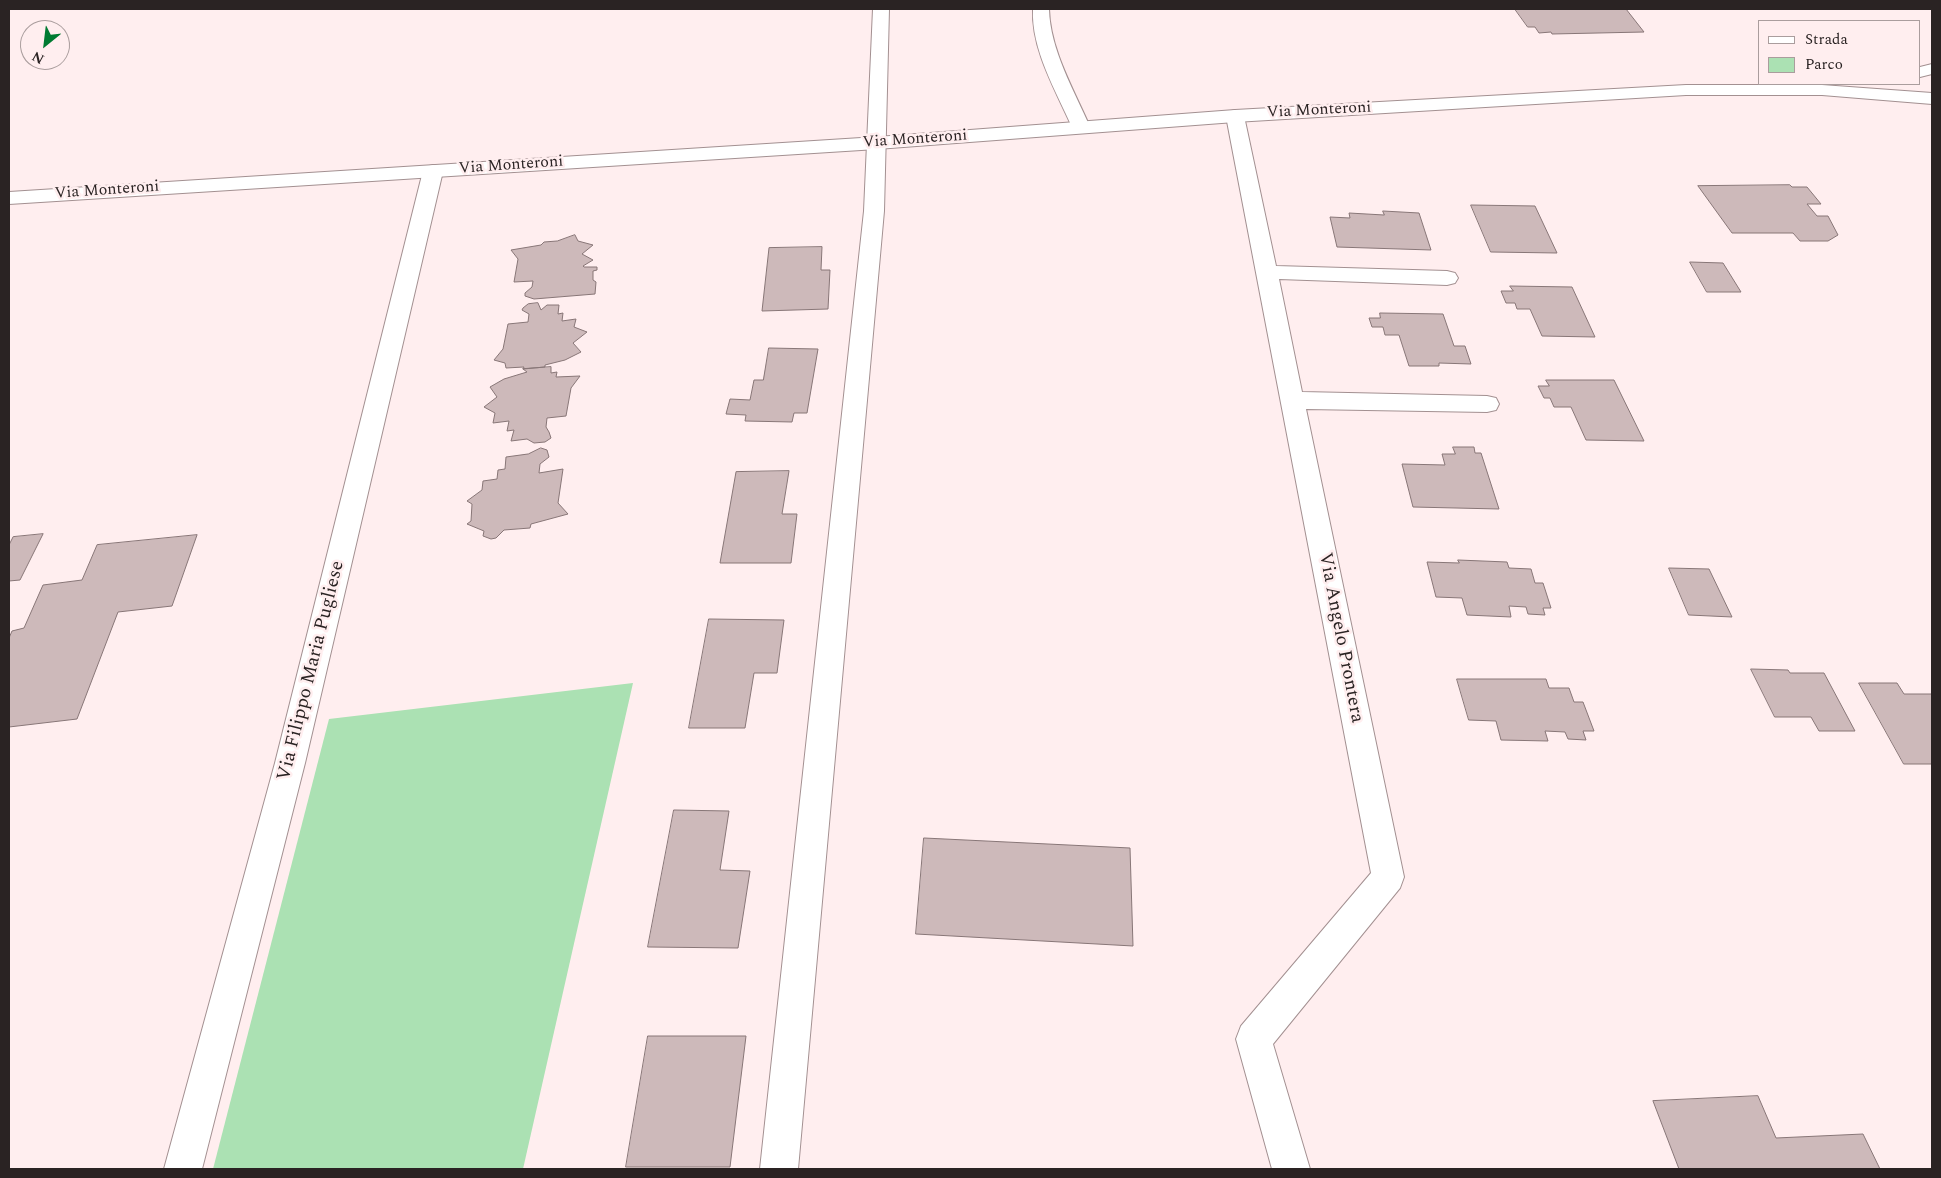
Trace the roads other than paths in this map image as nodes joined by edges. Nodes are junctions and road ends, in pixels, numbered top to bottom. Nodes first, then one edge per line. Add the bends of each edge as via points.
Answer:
1 (881, 9) edge
2 (1041, 9) edge
3 (1857, 85) edge
4 (1822, 90) junction
5 (1932, 99) edge
6 (1235, 116) junction
7 (1081, 127) junction
8 (877, 143) junction
9 (433, 171) junction
10 (9, 198) edge
11 (1266, 272) junction
12 (1447, 278) dead end
13 (1292, 400) junction
14 (1487, 404) dead end
15 (184, 1169) edge
16 (779, 1169) edge
17 (1292, 1169) edge

1 - 8 street
2 - 7 street via 1045,40
3 - 4 street, Via Monteroni
4 - 5 street, Via Monteroni
4 - 6 street, Via Monteroni via 1686,90
6 - 7 street, Via Monteroni
6 - 11 street, Via Angelo Prontera
7 - 8 street, Via Monteroni
8 - 9 street, Via Monteroni
8 - 16 street via 873,221
9 - 10 street, Via Monteroni
9 - 15 street, Via Filippo Maria Pugliese via 290,763
11 - 12 street
11 - 13 street, Via Angelo Prontera
13 - 14 street
13 - 17 street, Via Angelo Prontera via 1388,877 1254,1039

